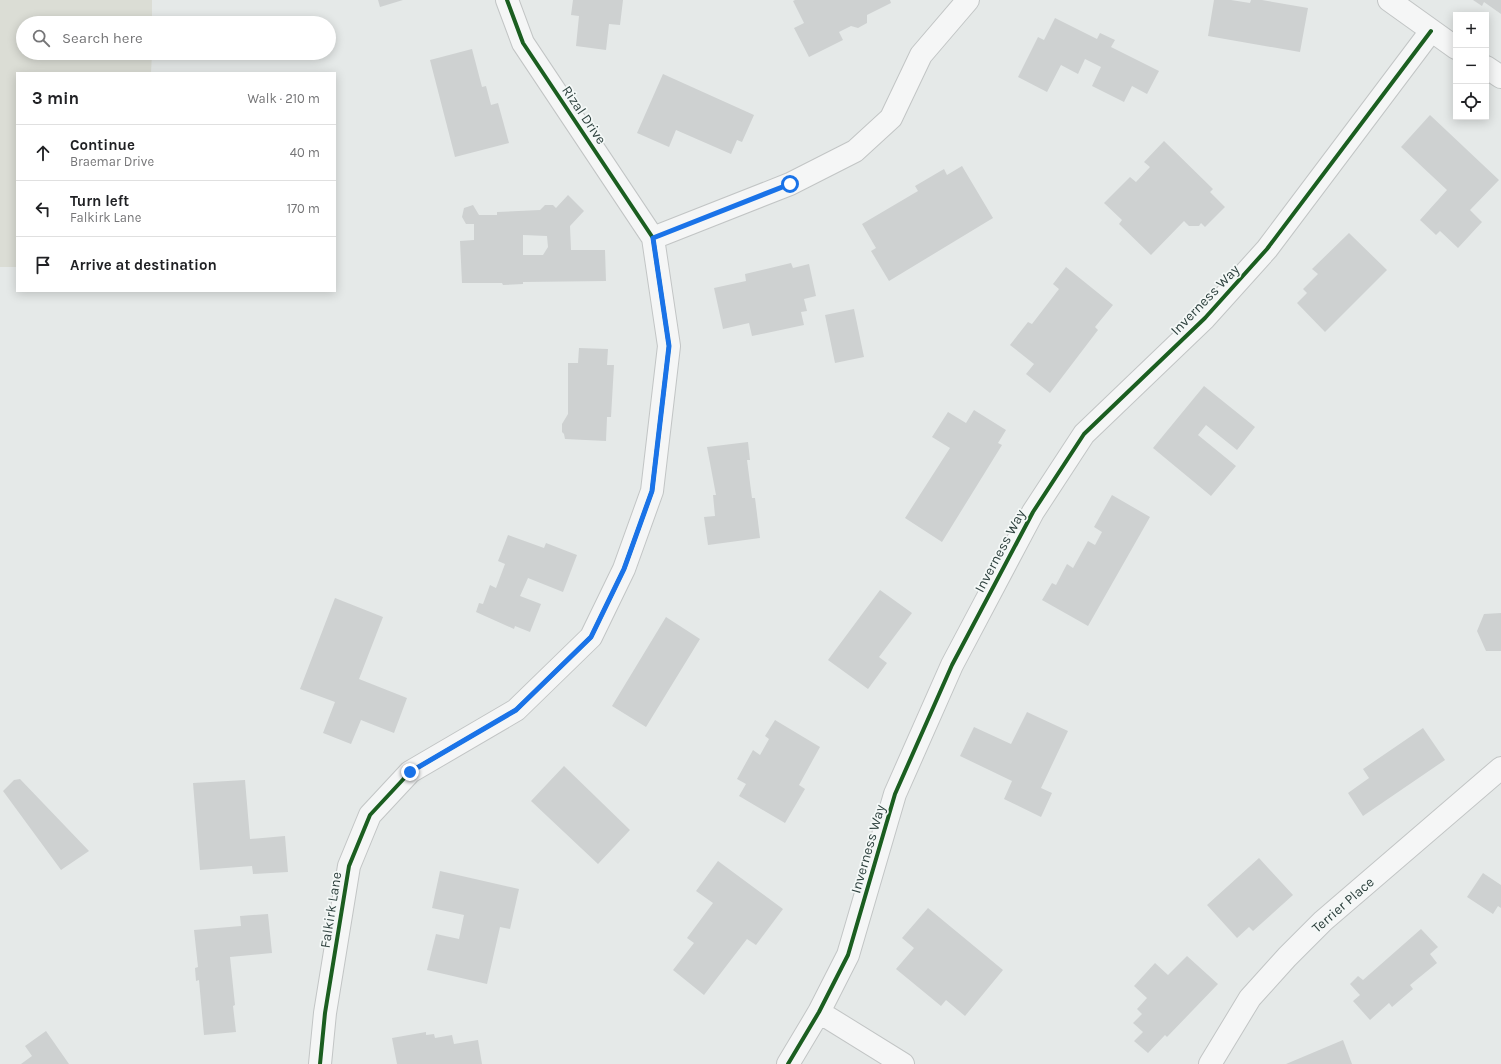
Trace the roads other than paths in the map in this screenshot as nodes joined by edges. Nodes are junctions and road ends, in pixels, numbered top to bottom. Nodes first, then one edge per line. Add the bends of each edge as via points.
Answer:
1 (507, 0) edge
2 (968, 0) edge
3 (1389, 0) edge
4 (1431, 31) junction
5 (1453, 46) edge
6 (1489, 69) edge
7 (1501, 77) edge
8 (653, 238) junction
9 (1501, 768) edge
10 (819, 1012) junction
11 (320, 1064) edge
12 (788, 1064) edge
13 (903, 1064) edge
14 (1210, 1064) edge

1 - 8 street, Rizal Drive via 523,43
2 - 8 street via 921,55 890,118 855,150 790,184
3 - 4 street
4 - 5 street
4 - 10 street, Inverness Way via 1267,249 1205,318 1084,434 1033,512 952,665 896,794 848,955
6 - 7 street
8 - 11 street, Falkirk Lane via 669,346 652,491 624,569 591,637 516,710 410,772 370,815 349,866 325,1013
9 - 14 street, Terrier Place via 1323,921 1287,956 1250,998
10 - 12 street, Inverness Way
10 - 13 street

